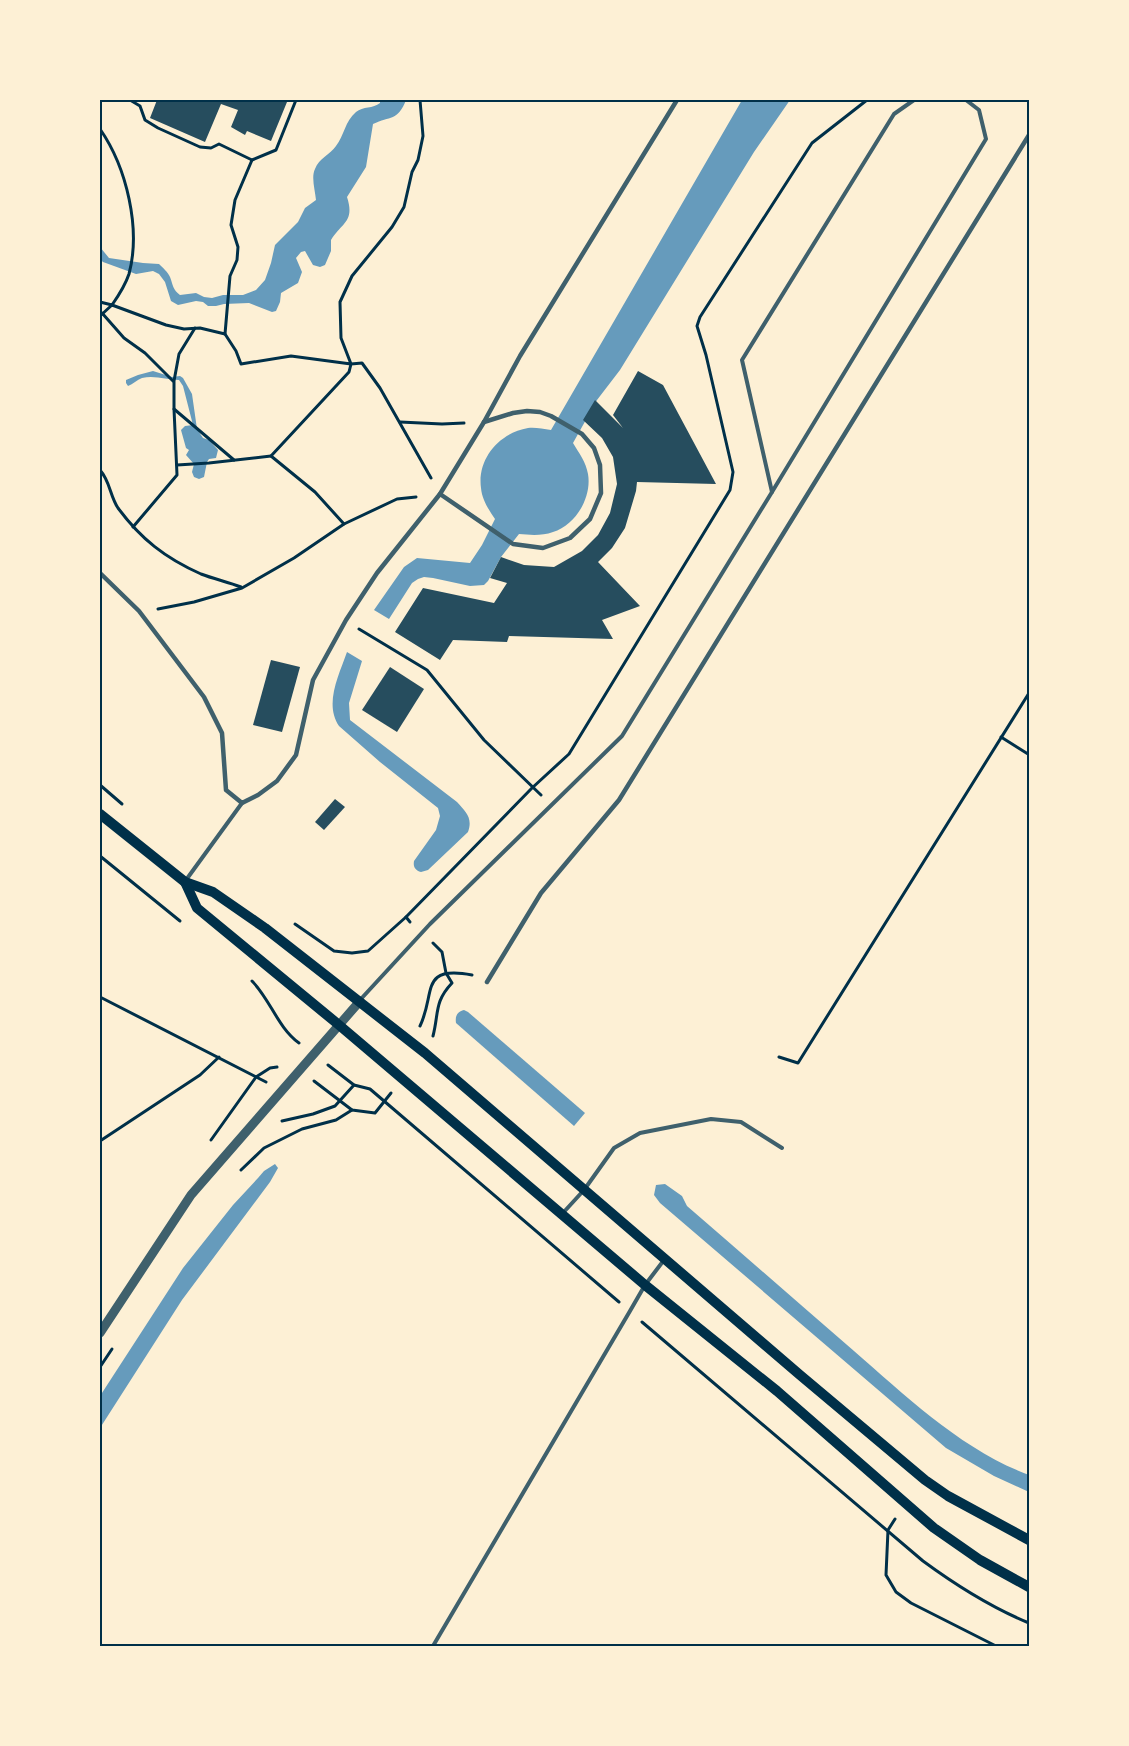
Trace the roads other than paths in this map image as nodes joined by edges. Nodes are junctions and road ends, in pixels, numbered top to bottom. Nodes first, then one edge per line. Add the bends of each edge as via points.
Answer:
1 (677, 100) edge
2 (914, 100) edge
3 (966, 100) edge
4 (1029, 135) edge
5 (484, 422) junction
6 (772, 492) junction
7 (440, 494) junction
8 (100, 573) edge
9 (242, 803) junction
10 (100, 814) edge
11 (185, 882) junction
12 (487, 982) road end
13 (360, 1001) junction
14 (339, 1024) junction
15 (782, 1148) dead end
16 (584, 1190) junction
17 (562, 1214) junction
18 (665, 1259) junction
19 (646, 1285) junction
20 (100, 1333) edge
21 (1029, 1540) edge
22 (1029, 1587) edge
23 (433, 1646) edge

1 - 5 street via 520,356
2 - 6 lane via 894,114 742,360
3 - 6 lane via 980,110 986,139
4 - 12 street via 619,800 541,893
5 - 7 street
5 - 7 street via 527,411 540,412 582,434 594,448 600,464 600,493 590,519 570,538 543,548 513,544
6 - 13 lane via 622,736 422,933
7 - 9 street via 377,573 346,620 313,680 296,755 277,781
8 - 9 street via 139,611 204,697 222,733 226,790
9 - 11 lane
10 - 11 main road
11 - 13 main road via 221,897
11 - 14 main road via 197,908
13 - 14 street
13 - 16 main road
14 - 17 main road
14 - 20 street via 191,1196
15 - 16 lane via 741,1122 711,1120 640,1133 614,1148
16 - 17 lane
16 - 18 main road
17 - 19 main road
18 - 19 lane
18 - 21 main road via 925,1480
19 - 22 main road via 777,1391 934,1528 980,1560
19 - 23 lane

